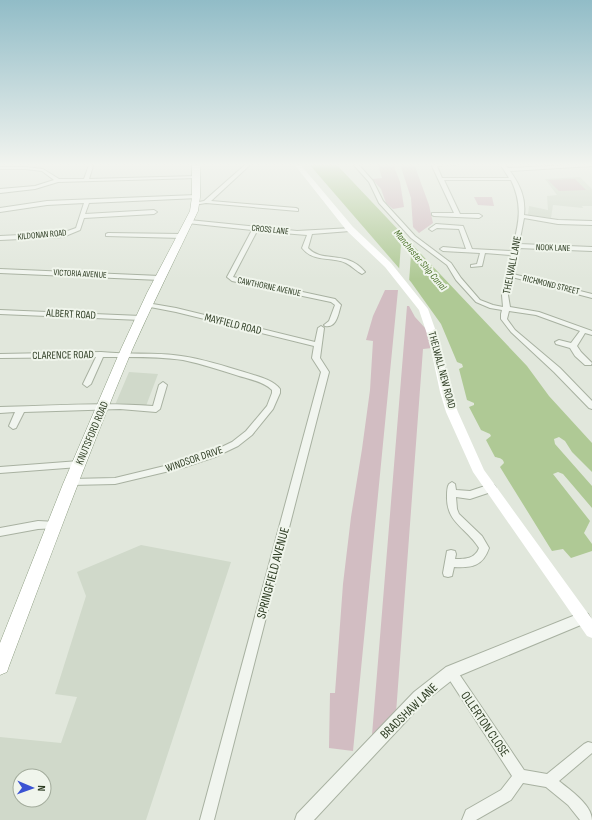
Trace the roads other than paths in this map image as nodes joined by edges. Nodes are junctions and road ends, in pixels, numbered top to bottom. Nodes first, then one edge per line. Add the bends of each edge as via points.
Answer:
1 (46, 202) edge
2 (87, 202) edge
3 (199, 202) edge
4 (214, 202) edge
5 (328, 202) edge
6 (381, 202) edge
7 (452, 202) edge
8 (522, 202) edge
9 (0, 210) edge
10 (296, 210) dead end
11 (154, 212) dead end
12 (434, 214) dead end
13 (458, 215) junction
14 (83, 216) junction
15 (479, 216) dead end
16 (521, 216) junction
17 (189, 222) junction
18 (592, 223) edge
19 (255, 229) junction
20 (350, 229) junction
21 (432, 229) dead end
22 (310, 233) junction
23 (108, 235) dead end
24 (182, 236) junction
25 (0, 238) edge
26 (443, 249) dead end
27 (514, 249) junction
28 (592, 249) edge
29 (469, 250) junction
30 (482, 251) junction
31 (356, 266) junction
32 (473, 266) dead end
33 (348, 270) dead end
34 (0, 271) edge
35 (362, 272) dead end
36 (510, 275) junction
37 (160, 278) junction
38 (592, 296) edge
39 (507, 308) junction
40 (144, 311) junction
41 (0, 312) edge
42 (324, 327) joint
43 (583, 331) junction
44 (592, 333) edge
45 (559, 342) dead end
46 (318, 345) junction
47 (573, 346) junction
48 (101, 354) junction
49 (125, 355) junction
50 (0, 356) edge
51 (588, 363) dead end
52 (87, 384) dead end
53 (163, 385) dead end
54 (104, 406) junction
55 (592, 406) edge
56 (21, 409) junction
57 (0, 410) edge
58 (13, 426) dead end
59 (79, 464) junction
60 (0, 470) edge
61 (71, 482) junction
62 (491, 488) junction
63 (54, 525) junction
64 (0, 532) edge
65 (450, 564) dead end
66 (582, 618) junction
67 (592, 631) edge
68 (4, 645) edge
69 (0, 666) edge
70 (451, 672) junction
71 (588, 748) dead end
72 (520, 776) junction
73 (549, 781) junction
74 (207, 820) edge
75 (303, 820) edge
76 (469, 820) edge
77 (588, 820) edge

1 - 9 street
2 - 14 street, KILDONAN ROAD
3 - 17 highway, KNUTSFORD ROAD
4 - 10 street
5 - 20 main road, THELWALL NEW ROAD
6 - 39 street via 413,237 436,252 448,264 475,299 487,305
7 - 13 street
8 - 16 street, THELWALL LANE
11 - 14 street
12 - 13 street
13 - 15 street
14 - 25 street, KILDONAN ROAD via 78,229 63,235
16 - 18 street
16 - 27 street, THELWALL LANE
17 - 19 street, CROSS LANE
17 - 24 highway, KNUTSFORD ROAD
19 - 22 street, CROSS LANE
19 - 42 street, CAWTHORNE AVENUE via 230,277 333,300 338,305 332,322
20 - 22 street, CROSS LANE
20 - 62 main road, THELWALL NEW ROAD via 388,265 423,309 452,412 472,456
21 - 29 street via 436,226 461,227
22 - 31 street via 305,248 308,252 344,260
23 - 24 street
24 - 37 highway, KNUTSFORD ROAD
26 - 29 street, NOOK LANE via 450,252
27 - 28 street, NOOK LANE
27 - 30 street, NOOK LANE
27 - 36 street, THELWALL LANE
29 - 30 street, NOOK LANE
30 - 32 street via 480,265
31 - 33 street
31 - 35 street
34 - 37 street, VICTORIA AVENUE
36 - 38 street, RICHMOND STREET
36 - 39 street, THELWALL LANE via 505,299
37 - 40 highway, KNUTSFORD ROAD
39 - 43 street via 537,313
39 - 55 street, THELWALL LANE via 504,317 510,328 552,364
40 - 41 street, ALBERT ROAD
40 - 46 street, MAYFIELD ROAD via 176,310
40 - 49 highway, KNUTSFORD ROAD
42 - 46 street, SPRINGFIELD AVENUE
43 - 44 street
43 - 47 street
45 - 47 street
46 - 74 street, SPRINGFIELD AVENUE via 317,360 324,368 324,372 306,450
47 - 51 street
48 - 49 street, CLARENCE ROAD
48 - 50 street, CLARENCE ROAD
48 - 52 street
49 - 54 highway, KNUTSFORD ROAD
49 - 61 street, WINDSOR DRIVE via 175,357 208,364 272,385 276,389 276,394 270,407 249,433 235,444 212,455 121,480 97,483
53 - 54 street via 156,409
54 - 56 street
54 - 59 highway, KNUTSFORD ROAD
56 - 57 street
56 - 58 street
59 - 60 street
59 - 61 highway, KNUTSFORD ROAD
61 - 63 highway, KNUTSFORD ROAD
62 - 65 street via 470,495 452,490 452,511 484,548 478,559
62 - 66 main road, THELWALL NEW ROAD
63 - 64 street via 38,525
63 - 68 highway, KNUTSFORD ROAD
66 - 67 main road, THELWALL NEW ROAD
66 - 70 street, BRADSHAW LANE
68 - 69 highway, KNUTSFORD ROAD
70 - 72 street, OLLERTON CLOSE
70 - 75 street, BRADSHAW LANE via 419,697
71 - 73 street
72 - 73 street
72 - 76 street via 506,795 471,815
73 - 77 street via 573,800

